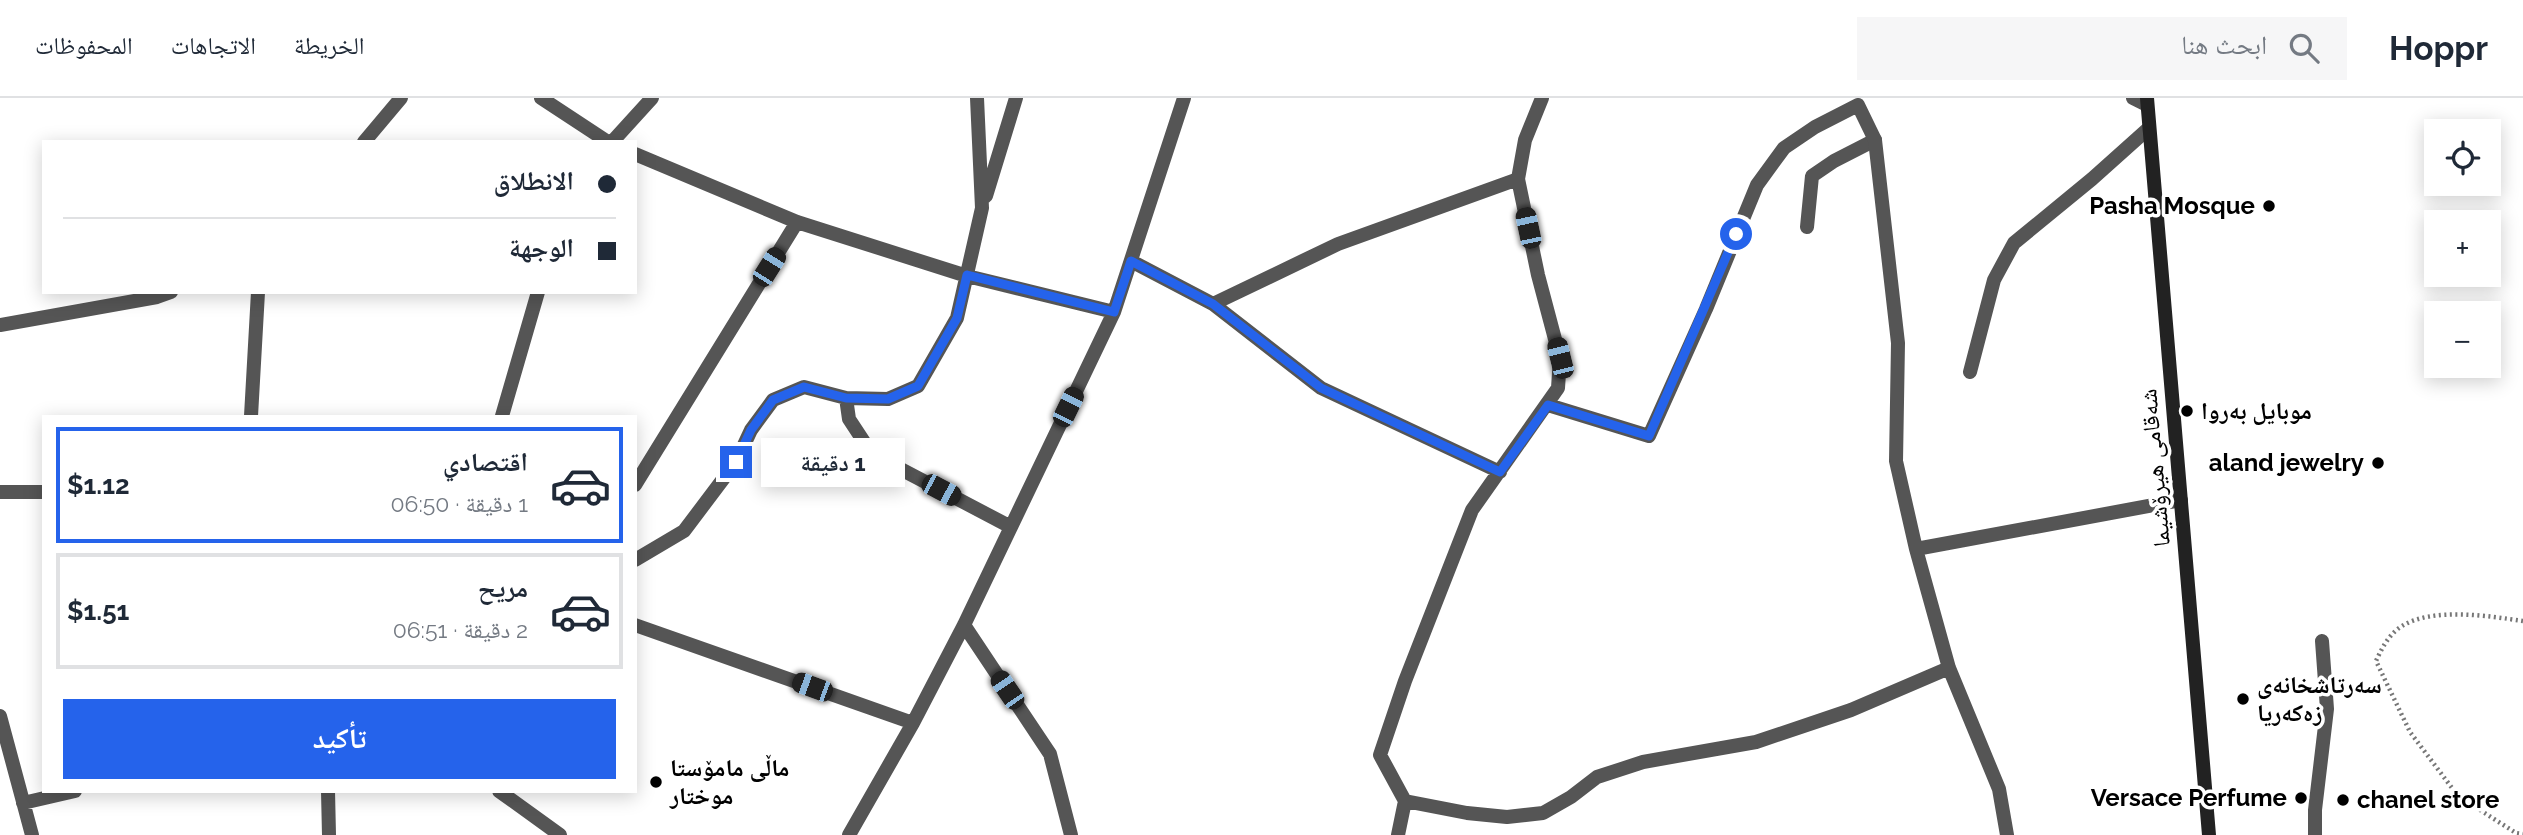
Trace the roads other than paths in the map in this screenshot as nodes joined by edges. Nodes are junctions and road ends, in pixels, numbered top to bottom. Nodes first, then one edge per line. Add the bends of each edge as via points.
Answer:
1 (401, 98) edge
2 (652, 98) edge
3 (977, 98) edge
4 (1016, 98) edge
5 (1184, 98) edge
6 (1542, 98) edge
7 (2133, 98) edge
8 (548, 100) edge
9 (2147, 101) edge
10 (1858, 102) edge
11 (2149, 128) junction
12 (365, 140) edge
13 (607, 140) edge
14 (612, 140) edge
15 (1875, 140) junction
16 (637, 155) edge
17 (1518, 180) junction
18 (982, 208) junction
19 (797, 222) junction
20 (1807, 227) dead end
21 (1131, 261) junction
22 (967, 275) junction
23 (161, 294) edge
24 (258, 294) edge
25 (537, 294) edge
26 (1213, 304) junction
27 (1114, 312) junction
28 (0, 325) edge
29 (1970, 372) dead end
30 (846, 398) junction
31 (1548, 405) junction
32 (251, 415) edge
33 (502, 415) edge
34 (1500, 472) junction
35 (637, 482) edge
36 (0, 492) edge
37 (42, 492) edge
38 (2181, 500) junction
39 (1011, 527) junction
40 (1916, 549) junction
41 (637, 559) edge
42 (964, 625) junction
43 (637, 626) edge
44 (2322, 641) dead end
45 (1949, 668) junction
46 (0, 716) edge
47 (913, 723) junction
48 (66, 793) edge
49 (328, 793) edge
50 (502, 793) edge
51 (1405, 800) junction
52 (23, 803) junction
53 (32, 835) edge
54 (329, 835) edge
55 (559, 835) edge
56 (849, 835) edge
57 (1070, 835) edge
58 (1398, 835) edge
59 (2007, 835) edge
60 (2209, 835) edge
61 (2315, 835) edge

1 - 12 street
2 - 14 street
3 - 18 street
4 - 18 street
5 - 21 street
6 - 17 street via 1525,140
7 - 9 street
8 - 13 street
9 - 11 main road, شەقامی هیرۆشیما
10 - 15 street
10 - 31 street via 1784,148 1756,185 1649,436
11 - 29 street via 2014,243 1994,280
11 - 38 main road, شەقامی هیرۆشیما
15 - 20 street via 1812,176
15 - 40 street via 1898,343 1896,461
16 - 19 street
17 - 26 street via 1338,244
17 - 31 street via 1560,358 1558,388
18 - 22 street
19 - 22 street
19 - 35 street
21 - 26 street
21 - 27 street
22 - 27 street
22 - 30 street via 957,318 918,386 888,399
23 - 28 street
24 - 32 street
25 - 33 street
26 - 34 street via 1321,388
27 - 39 street
30 - 39 street via 849,419 872,454
30 - 41 street via 804,387 773,400 751,430 736,462 684,531
31 - 34 street
34 - 51 street via 1472,510 1380,755
36 - 37 street
38 - 40 street
38 - 60 main road, شەقامی هیرۆشیما
39 - 42 street
40 - 45 street
42 - 47 street
42 - 57 street via 1050,754
43 - 47 street
44 - 61 street via 2327,709
45 - 51 street via 1851,710 1756,742 1643,762 1597,777 1543,813 1507,817
45 - 59 street via 1999,789
46 - 52 street
47 - 56 street
48 - 52 street
49 - 54 street
50 - 55 street
51 - 58 street
52 - 53 street

